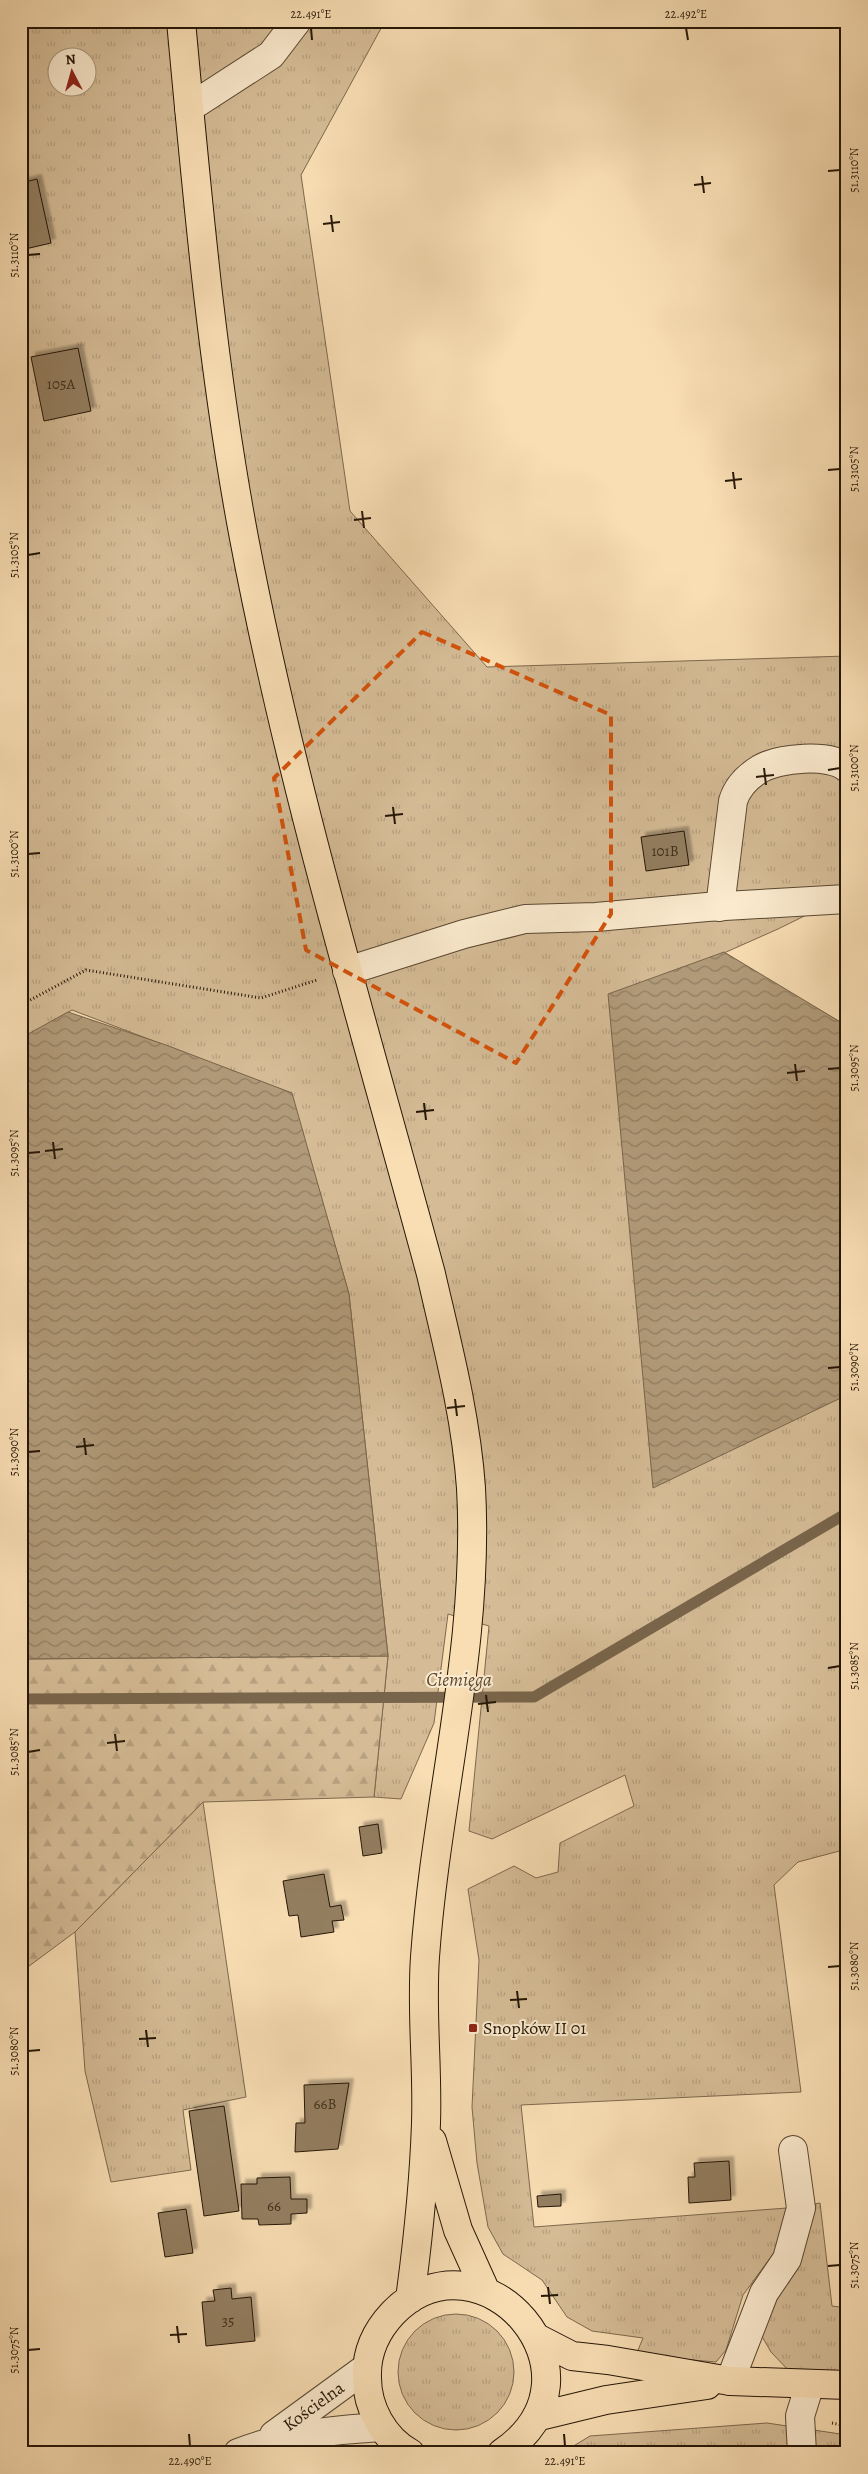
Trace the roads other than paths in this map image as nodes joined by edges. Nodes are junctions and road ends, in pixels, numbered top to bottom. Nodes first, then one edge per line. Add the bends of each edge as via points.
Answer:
1 (181, 21) edge
2 (297, 21) edge
3 (189, 108) junction
4 (847, 768) edge
5 (844, 892) edge
6 (720, 907) junction
7 (347, 970) junction
8 (426, 2122) junction
9 (793, 2150) dead end
10 (486, 2292) junction
11 (410, 2299) junction
12 (537, 2338) junction
13 (366, 2368) junction
14 (730, 2381) junction
15 (810, 2384) junction
16 (847, 2385) edge
17 (536, 2416) junction
18 (382, 2427) junction
19 (249, 2449) edge
20 (408, 2452) edge
21 (502, 2453) edge
22 (802, 2453) edge

1 - 3 main road
2 - 3 street via 271,55
3 - 7 main road via 211,317 244,540 303,808
4 - 6 street via 831,760 779,762 760,768 737,789
5 - 6 street
6 - 7 street via 525,920 464,934
7 - 8 main road via 431,1274 459,1404 471,1488 467,1622 451,1762 435,1852 426,1952
8 - 10 main road via 458,2230
8 - 11 main road via 419,2237
9 - 14 street via 801,2208 787,2258 764,2293
10 - 11 main road via 467,2287 447,2287
10 - 12 main road via 507,2302 524,2318
11 - 13 main road via 385,2321 376,2335
12 - 14 main road via 572,2356
12 - 17 main road via 544,2357 546,2377
13 - 18 main road via 372,2409
13 - 19 street, Kościelna via 298,2420
14 - 15 main road
14 - 17 main road via 606,2400
15 - 16 main road
15 - 22 street via 800,2416
17 - 21 main road via 526,2432
18 - 19 street, Kościelna via 324,2431
18 - 20 main road

